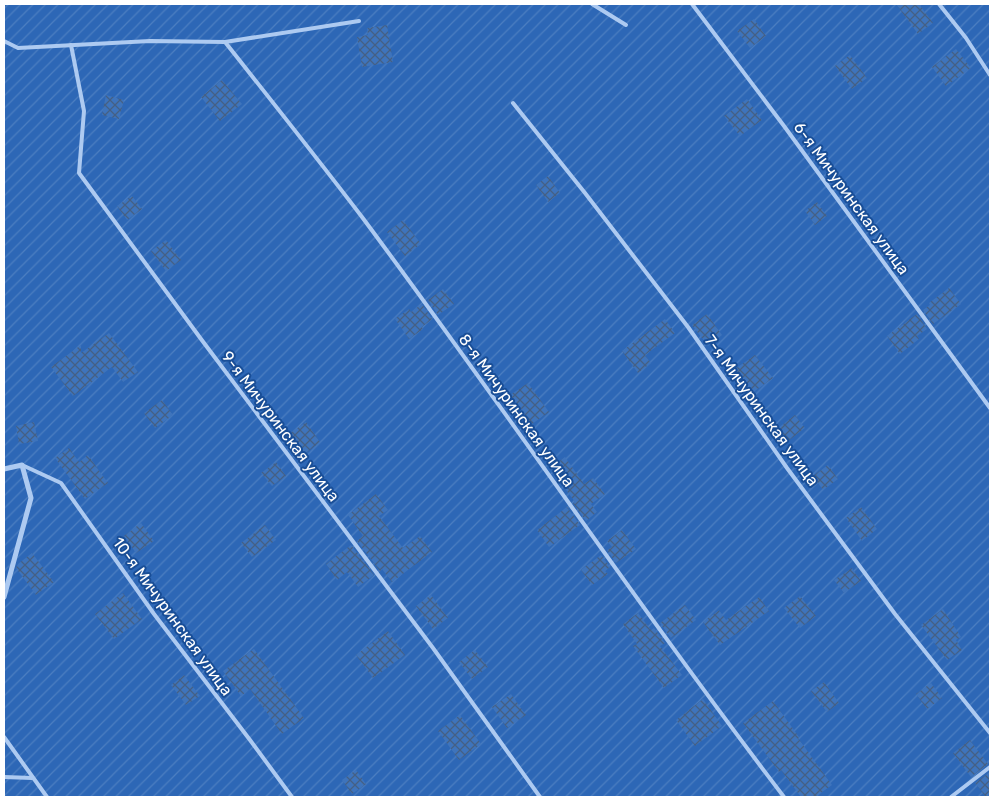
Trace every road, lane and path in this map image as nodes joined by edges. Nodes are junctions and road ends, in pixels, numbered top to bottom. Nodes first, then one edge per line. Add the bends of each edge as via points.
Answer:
1 (592, 4) edge
2 (692, 4) edge
3 (939, 4) edge
4 (360, 21) dead end
5 (626, 25) dead end
6 (4, 41) edge
7 (225, 42) junction
8 (71, 45) junction
9 (990, 75) edge
10 (513, 102) dead end
11 (990, 408) edge
12 (22, 465) junction
13 (4, 469) edge
14 (4, 597) edge
15 (990, 733) edge
16 (4, 737) edge
17 (990, 767) edge
18 (4, 776) edge
19 (32, 778) junction
20 (47, 797) edge
21 (292, 797) edge
22 (540, 797) edge
23 (784, 797) edge
24 (951, 797) edge

1 - 5 lane
2 - 11 lane, 6-я Мичуринская улица
3 - 9 lane
4 - 7 lane
6 - 8 lane via 18,48
7 - 8 lane
7 - 23 lane, 8-я Мичуринская улица via 362,217 720,714
8 - 22 lane, 9-я Мичуринская улица via 84,111 79,173
10 - 15 lane, 7-я Мичуринская улица via 688,327 895,614
12 - 13 street
12 - 14 street via 31,498
12 - 21 lane, 10-я Мичуринская улица via 62,483 154,614
16 - 19 lane
17 - 24 lane
18 - 19 lane
19 - 20 lane

